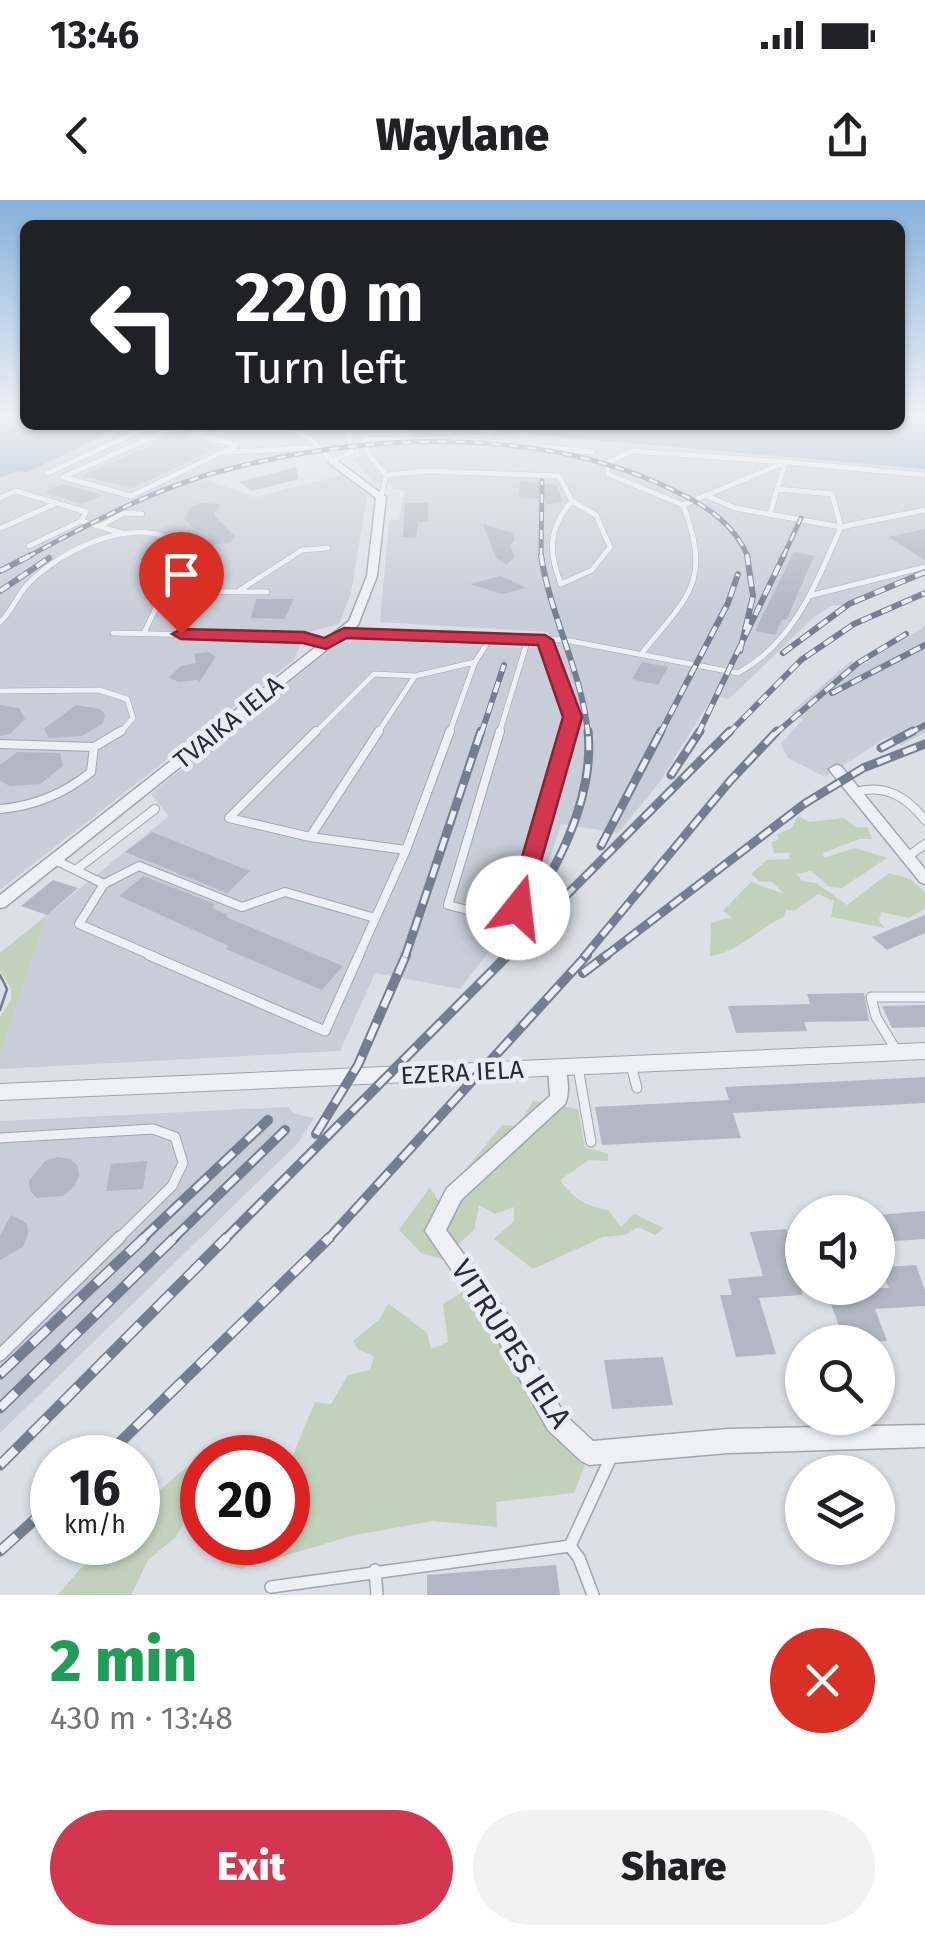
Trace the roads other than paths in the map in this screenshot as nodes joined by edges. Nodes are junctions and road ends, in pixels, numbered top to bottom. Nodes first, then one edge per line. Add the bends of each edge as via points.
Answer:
1 (78, 481) edge
2 (162, 481) edge
3 (359, 481) edge
4 (385, 481) edge
5 (562, 481) edge
6 (625, 481) edge
7 (739, 481) edge
8 (780, 481) edge
9 (777, 489) junction
10 (705, 495) junction
11 (381, 497) junction
12 (0, 498) edge
13 (572, 501) junction
14 (56, 503) junction
15 (682, 505) junction
16 (925, 510) edge
17 (142, 514) dead end
18 (770, 514) junction
19 (81, 521) junction
20 (100, 526) junction
21 (841, 526) junction
22 (2, 528) edge
23 (126, 534) junction
24 (29, 546) dead end
25 (328, 548) dead end
26 (925, 567) edge
27 (164, 591) junction
28 (237, 592) junction
29 (267, 592) dead end
30 (809, 596) junction
31 (0, 622) edge
32 (113, 632) dead end
33 (144, 633) junction
34 (344, 633) junction
35 (490, 639) junction
36 (528, 639) junction
37 (545, 640) junction
38 (326, 644) junction
39 (642, 654) junction
40 (474, 662) junction
41 (415, 676) junction
42 (0, 691) edge
43 (0, 744) edge
44 (94, 747) junction
45 (836, 769) dead end
46 (855, 792) junction
47 (925, 797) edge
48 (915, 806) junction
49 (0, 809) edge
50 (156, 809) dead end
51 (925, 820) edge
52 (310, 837) junction
53 (925, 844) edge
54 (406, 850) junction
55 (906, 858) junction
56 (55, 860) junction
57 (77, 869) junction
58 (925, 878) edge
59 (104, 884) junction
60 (0, 903) edge
61 (375, 918) junction
62 (925, 997) edge
63 (925, 1051) edge
64 (898, 1052) junction
65 (632, 1065) junction
66 (568, 1067) junction
67 (636, 1088) dead end
68 (0, 1092) edge
69 (0, 1138) edge
70 (591, 1142) dead end
71 (0, 1355) edge
72 (925, 1436) edge
73 (614, 1451) junction
74 (570, 1546) junction
75 (375, 1570) junction
76 (271, 1587) dead end
77 (377, 1595) edge
78 (592, 1595) edge

1 - 2 lane via 131,496
3 - 11 street
4 - 11 lane
5 - 13 lane
6 - 15 lane
7 - 10 lane
8 - 9 lane
9 - 18 lane
9 - 21 lane via 832,494
10 - 15 lane
10 - 18 lane
11 - 34 street, TVAIKA IELA via 372,576 359,616
12 - 14 lane via 16,491
13 - 13 lane via 596,515 610,547 592,570 561,584 548,551 557,517
14 - 19 lane via 86,512
14 - 22 lane
15 - 39 lane via 698,541 699,578
16 - 21 lane
17 - 20 lane via 124,513
18 - 21 lane
19 - 20 lane
19 - 24 lane
20 - 23 lane
21 - 30 lane
23 - 27 lane via 163,532 185,547
23 - 31 lane via 46,566
25 - 28 lane via 302,550
26 - 30 lane
27 - 28 lane
27 - 33 lane
28 - 29 lane
30 - 39 lane via 756,666 738,674
32 - 33 lane
33 - 38 lane
34 - 35 lane
34 - 38 street, TVAIKA IELA
35 - 36 lane
35 - 40 lane
36 - 37 lane
36 - 37 lane via 448,905 483,914 518,908 572,717
37 - 39 lane
38 - 56 street, TVAIKA IELA
40 - 41 lane
40 - 54 lane
41 - 52 lane
41 - 52 lane via 374,674 230,818
42 - 44 lane via 100,690 126,699 133,718
43 - 44 lane
44 - 49 lane via 91,772 68,792
45 - 46 street
46 - 48 lane via 875,786
46 - 55 street
47 - 48 lane
48 - 51 lane
50 - 57 lane
52 - 54 lane
53 - 55 lane
54 - 61 lane
55 - 58 street
56 - 57 lane
56 - 60 street, TVAIKA IELA
57 - 59 lane
59 - 61 lane via 139,866 242,907 285,892
59 - 61 lane via 79,924 325,1031
62 - 64 lane via 871,997
63 - 64 street, EZERA IELA
64 - 65 street, EZERA IELA
65 - 66 street, EZERA IELA
65 - 67 lane
66 - 68 street, EZERA IELA
66 - 70 lane
66 - 73 street, VITRUPES IELA via 559,1099 454,1194 435,1231 500,1322 556,1422 589,1453
69 - 71 lane via 153,1129 176,1137 183,1163 172,1186
72 - 73 street, VITRUPES IELA
73 - 74 lane
74 - 75 lane
74 - 78 lane
75 - 76 lane
75 - 77 lane

